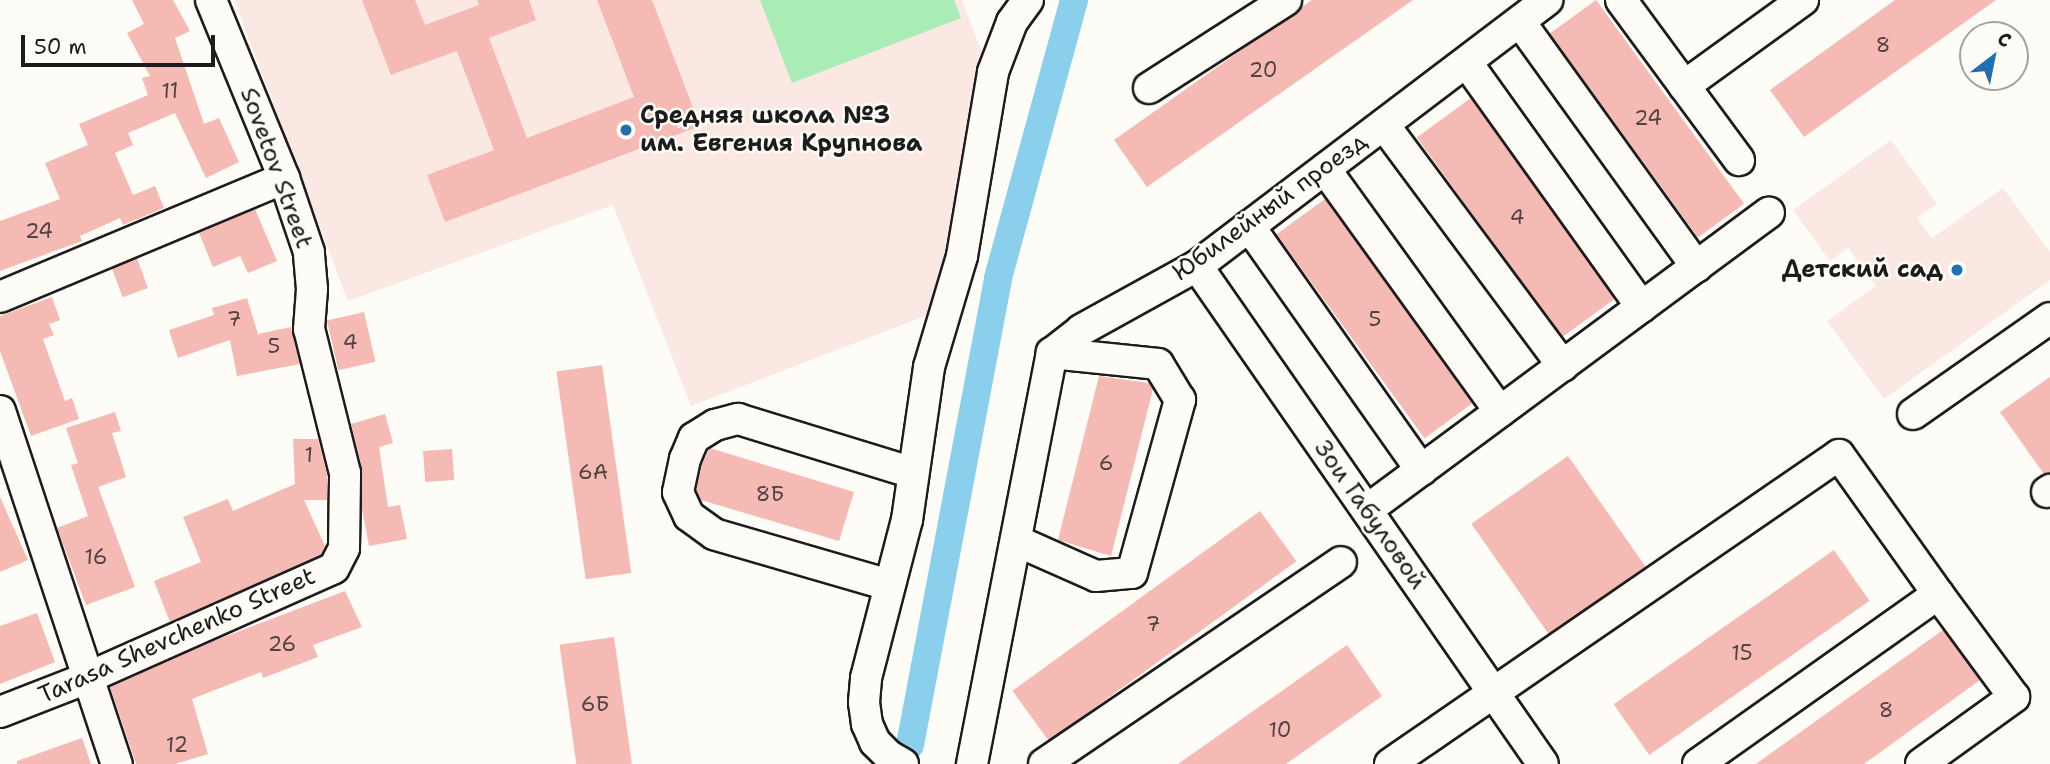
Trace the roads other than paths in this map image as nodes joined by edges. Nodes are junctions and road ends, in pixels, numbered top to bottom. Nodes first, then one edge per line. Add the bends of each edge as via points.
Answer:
1 (211, 0) edge
2 (1028, 0) edge
3 (1286, 0) edge
4 (1547, 0) edge
5 (1621, 0) edge
6 (1804, 0) edge
7 (1520, 22) junction
8 (1467, 63) junction
9 (1684, 86) junction
10 (1149, 88) dead end
11 (1384, 124) junction
12 (1739, 160) dead end
13 (1325, 169) junction
14 (284, 178) junction
15 (1769, 214) dead end
16 (1249, 226) junction
17 (1197, 266) junction
18 (1697, 267) junction
19 (0, 298) edge
20 (1642, 307) junction
21 (2050, 318) edge
22 (1052, 353) junction
23 (1563, 366) junction
24 (0, 411) edge
25 (1500, 412) junction
26 (1913, 414) dead end
27 (1421, 470) junction
28 (913, 473) junction
29 (1367, 510) junction
30 (1017, 541) junction
31 (344, 548) joint
32 (1341, 562) dead end
33 (889, 585) junction
34 (1938, 594) junction
35 (87, 678) junction
36 (1493, 692) junction
37 (0, 712) edge
38 (117, 764) edge
39 (903, 764) edge
40 (972, 764) edge
41 (1044, 764) edge
42 (1390, 764) edge
43 (1543, 764) edge
44 (1698, 764) edge
45 (1921, 764) edge

1 - 14 street, Sovetov Street
2 - 28 street via 1012,22 993,72 962,256 929,367
3 - 10 street
4 - 7 street, Юбилейный проезд
5 - 9 street
6 - 9 street
7 - 8 street, Юбилейный проезд
7 - 18 street
8 - 11 street, Юбилейный проезд
8 - 20 street
9 - 12 street
11 - 13 street, Юбилейный проезд
11 - 23 street
13 - 16 street, Юбилейный проезд
13 - 25 street
14 - 19 street
14 - 31 street, Sovetov Street via 309,252 309,329 345,473
15 - 18 street
16 - 17 street, Юбилейный проезд
16 - 27 street
17 - 22 street, Юбилейный проезд via 1081,330
17 - 29 street, Зои Габуловой
18 - 20 street
20 - 23 street
21 - 26 street
22 - 30 street
22 - 30 street via 1158,364 1180,400 1132,573 1096,576
23 - 25 street
24 - 35 street
25 - 27 street
27 - 29 street
28 - 33 street via 907,520
28 - 33 street via 738,419 715,425 694,438 678,492 689,516 714,534
29 - 36 street, Зои Габуловой
30 - 40 street
31 - 35 street, Tarasa Shevchenko Street via 334,568
32 - 41 street
33 - 39 street via 864,702 875,742
34 - 36 street via 1839,455
34 - 44 street
34 - 45 street via 2014,697
35 - 37 street, Tarasa Shevchenko Street
35 - 38 street
36 - 42 street
36 - 43 street, Зои Габуловой

